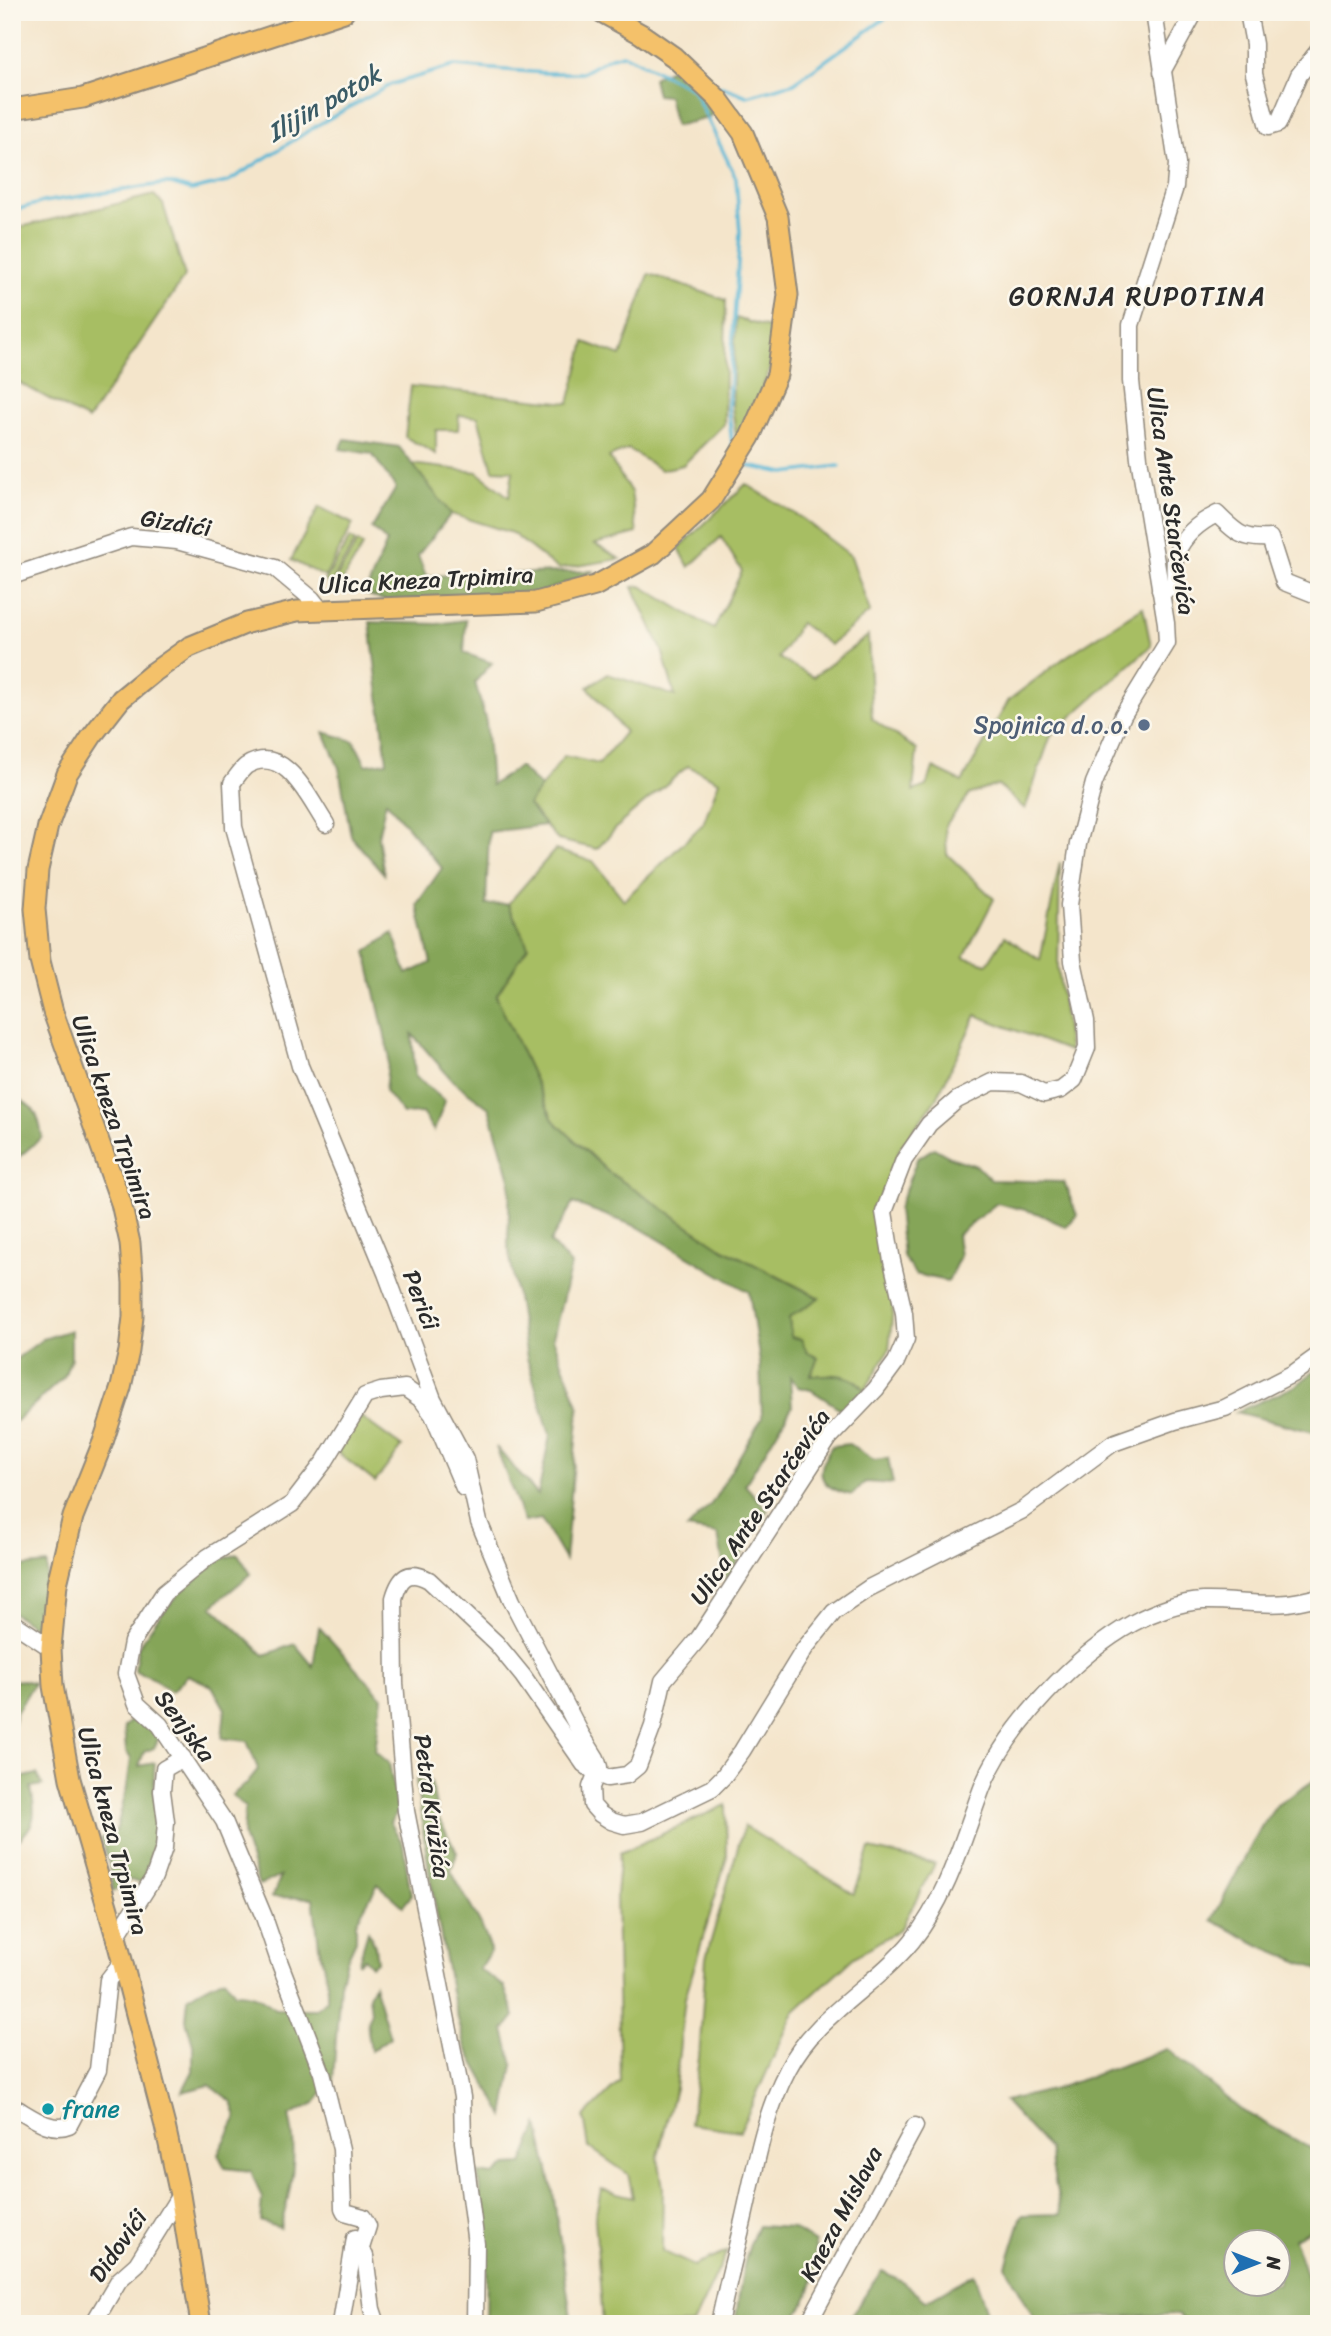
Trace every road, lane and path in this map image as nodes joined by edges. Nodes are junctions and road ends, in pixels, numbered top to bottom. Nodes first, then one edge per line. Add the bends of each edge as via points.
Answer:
1 (344, 12) edge
2 (601, 12) edge
3 (1154, 12) edge
4 (1195, 12) edge
5 (1248, 12) edge
6 (312, 16) edge
7 (1319, 50) edge
8 (1162, 72) junction
9 (12, 109) edge
10 (12, 576) edge
11 (1160, 590) junction
12 (1319, 596) edge
13 (320, 609) junction
14 (247, 623) joint
15 (326, 824) dead end
16 (1319, 1355) edge
17 (480, 1522) junction
18 (1319, 1597) edge
19 (1287, 1603) junction
20 (1319, 1607) edge
21 (12, 1622) edge
22 (51, 1648) junction
23 (183, 1758) junction
24 (597, 1774) junction
25 (116, 1937) junction
26 (122, 1962) junction
27 (12, 2106) edge
28 (915, 2126) dead end
29 (180, 2195) junction
30 (358, 2221) dead end
31 (357, 2250) junction
32 (93, 2324) edge
33 (201, 2324) edge
34 (341, 2324) edge
35 (377, 2324) edge
36 (475, 2324) edge
37 (719, 2324) edge
38 (808, 2324) edge

1 - 6 main road
2 - 13 main road, Ulica Kneza Trpimira via 674,57 718,99 743,133 778,217 788,295 777,375 750,437 710,500 653,554 595,586 536,602
3 - 8 street, Ulica Ante Starčevića
4 - 8 street
5 - 7 street via 1254,74 1268,127 1278,124 1299,75
6 - 9 main road via 83,98
8 - 11 street, Ulica Ante Starčevića via 1177,164 1175,187 1131,324 1139,458
10 - 13 street, Gizdići via 131,537 177,541 275,569
11 - 12 street via 1174,588 1175,555 1197,524 1217,514 1251,539 1270,538 1284,582
11 - 24 street, Ulica Ante Starčevića via 1167,643 1123,715 1094,783 1079,844 1069,905 1087,1048 1074,1080 1061,1090 1044,1094 1021,1083 993,1082 957,1100 929,1124 904,1160 884,1212 904,1313 906,1339 896,1362 829,1438 699,1638 663,1681 638,1766 618,1778
13 - 14 main road, Ulica Kneza Trpimira
14 - 22 main road, Ulica kneza Trpimira via 189,648 121,699 67,774 38,870 35,909 40,961 53,1012 121,1203 133,1283 130,1350 103,1442 73,1517 57,1584
15 - 17 street, Perići via 292,772 275,762 263,760 245,767 232,783 234,827 300,1066 433,1399 465,1459
16 - 24 street via 1294,1373 1224,1408 1113,1443 1023,1510 834,1612 712,1788 642,1822 624,1825 592,1805 591,1787
17 - 23 street, Senjska via 422,1400 405,1388 365,1396 292,1504 208,1556 164,1593 132,1642 125,1674 137,1704 160,1725
17 - 24 street, Perići via 512,1601 596,1758
18 - 19 street
19 - 20 street
19 - 37 street via 1201,1601 1133,1623 1053,1687 1013,1732 983,1785 939,1901 912,1940 880,1975 822,2023 788,2068 754,2170
21 - 22 street
22 - 25 main road, Ulica kneza Trpimira via 70,1779
23 - 25 street via 164,1769 164,1848 154,1877
23 - 31 street, Senjska via 224,1821 321,2073 341,2149 343,2208 363,2217 368,2226
24 - 36 street, Petra Kružića via 584,1764 523,1676 472,1618 429,1580 407,1576 398,1583 394,1598 398,1735 406,1811 463,2097 463,2142 476,2244
25 - 26 main road, Ulica kneza Trpimira
26 - 27 street via 108,1980 98,2070 69,2125 51,2127
26 - 29 main road, Ulica kneza Trpimira
28 - 38 street, Kneza Mislava
29 - 32 street, Didovići
29 - 33 main road, Ulica kneza Trpimira
30 - 31 street
31 - 34 street
31 - 35 street via 365,2256

